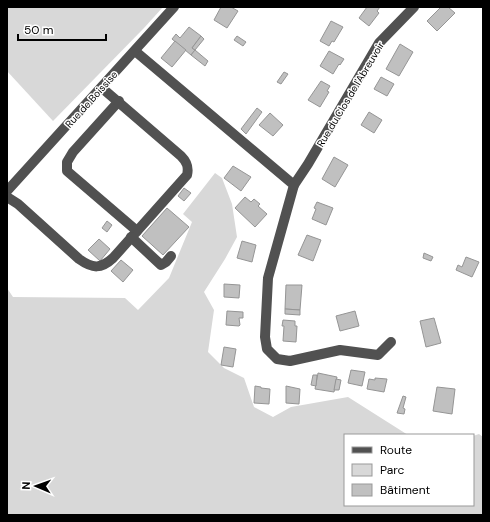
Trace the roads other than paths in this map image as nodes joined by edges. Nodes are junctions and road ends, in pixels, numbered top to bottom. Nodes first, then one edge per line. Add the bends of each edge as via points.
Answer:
1 (174, 7) edge
2 (414, 7) edge
3 (135, 51) junction
4 (102, 88) junction
5 (115, 98) junction
6 (294, 185) junction
7 (7, 191) edge
8 (7, 197) edge
9 (134, 234) junction
10 (171, 256) dead end
11 (391, 342) dead end

1 - 3 street, Rue de Boissise
2 - 6 street, Rue du Clos de l'Abreuvoir via 379,43
3 - 4 street, Rue de Boissise
3 - 6 street
4 - 5 street
4 - 7 street, Rue de Boissise
5 - 9 street via 73,152 67,162 68,171
5 - 9 street via 182,156 187,162 188,169 187,175
6 - 11 street, Rue du Clos de l'Abreuvoir via 268,278 265,337 267,349 277,359 290,361 340,350 378,356
8 - 9 street via 87,265 94,267 106,264
9 - 10 street via 161,265

